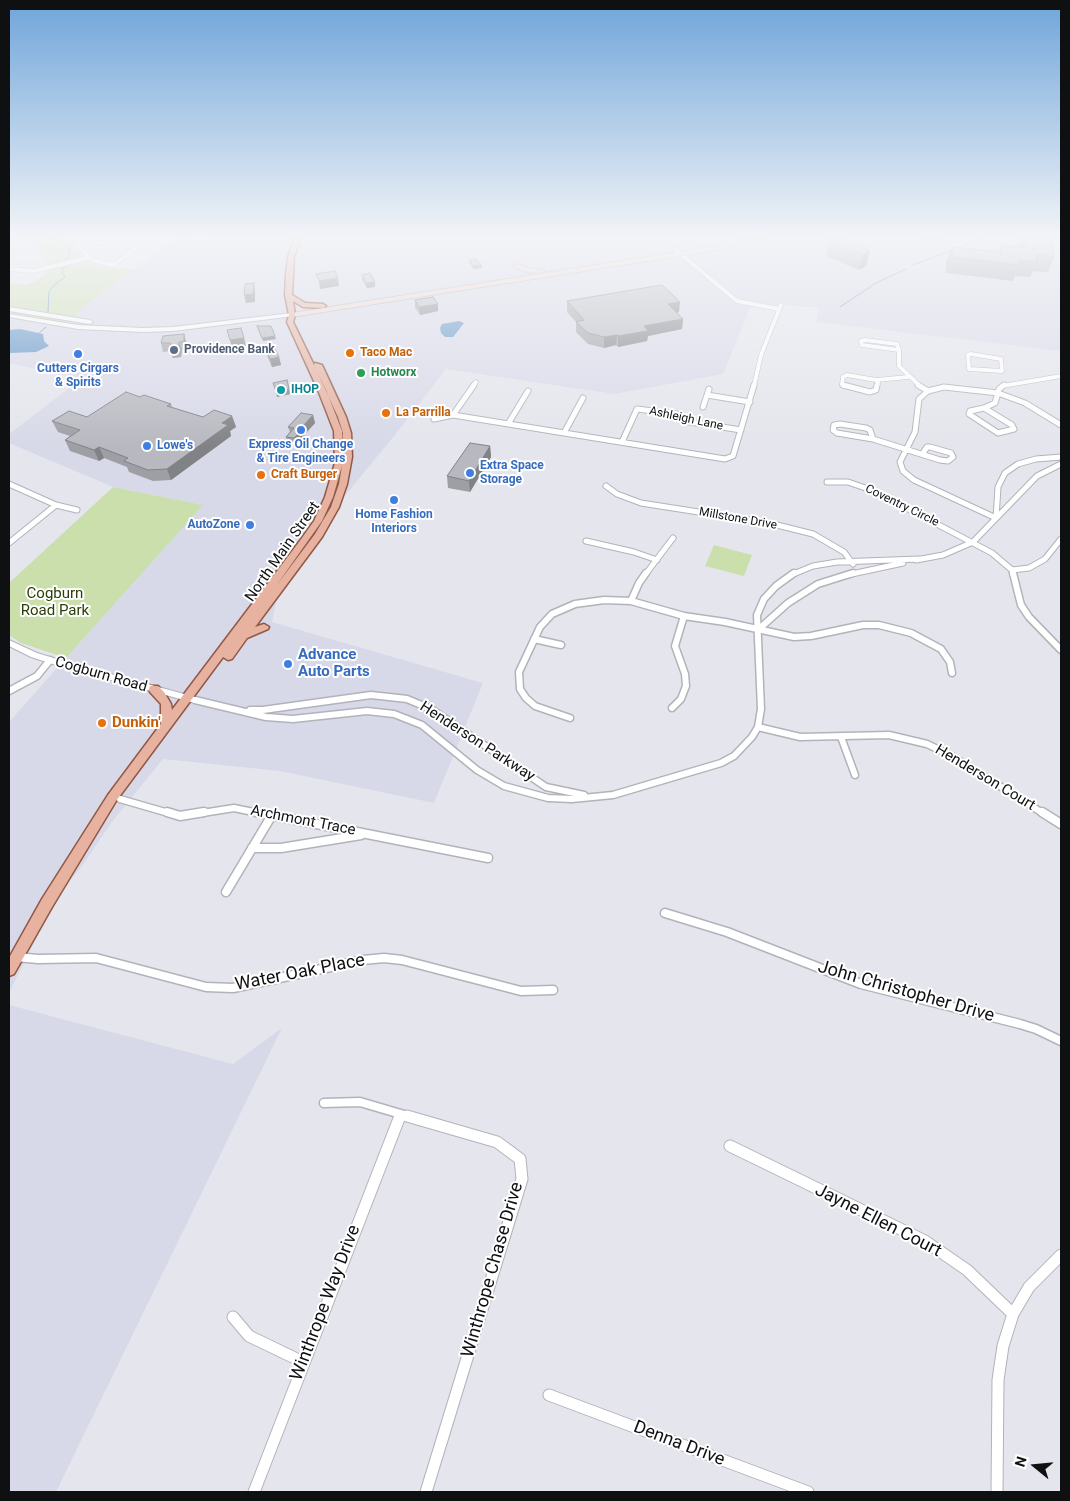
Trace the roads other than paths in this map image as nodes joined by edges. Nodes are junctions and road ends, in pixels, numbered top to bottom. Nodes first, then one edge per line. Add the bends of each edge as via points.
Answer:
1 (290, 307) edge
2 (318, 307) edge
3 (329, 307) edge
4 (780, 307) edge
5 (9, 310) edge
6 (291, 313) junction
7 (9, 316) edge
8 (899, 350) junction
9 (1000, 373) junction
10 (1061, 376) edge
11 (908, 377) junction
12 (876, 380) junction
13 (476, 382) dead end
14 (1010, 384) junction
15 (709, 389) dead end
16 (528, 391) dead end
17 (928, 391) junction
18 (998, 393) junction
19 (707, 395) junction
20 (583, 398) dead end
21 (750, 402) junction
22 (703, 407) dead end
23 (984, 408) junction
24 (453, 416) junction
25 (434, 418) dead end
26 (508, 424) junction
27 (1061, 425) edge
28 (741, 430) junction
29 (564, 433) junction
30 (873, 439) junction
31 (622, 442) junction
32 (907, 449) junction
33 (923, 454) junction
34 (1061, 457) edge
35 (1061, 464) edge
36 (827, 482) dead end
37 (9, 484) edge
38 (606, 486) dead end
39 (56, 504) junction
40 (77, 510) dead end
41 (996, 518) junction
42 (673, 538) dead end
43 (1061, 539) edge
44 (586, 541) dead end
45 (973, 542) junction
46 (9, 543) edge
47 (918, 559) junction
48 (657, 560) junction
49 (852, 561) junction
50 (1012, 570) junction
51 (859, 572) junction
52 (631, 601) junction
53 (554, 603) dead end
54 (561, 609) junction
55 (684, 616) junction
56 (264, 627) dead end
57 (759, 629) junction
58 (243, 637) junction
59 (534, 639) junction
60 (9, 643) edge
61 (561, 645) dead end
62 (1060, 647) edge
63 (50, 660) junction
64 (952, 673) dead end
65 (154, 690) junction
66 (9, 691) edge
67 (191, 699) junction
68 (672, 708) dead end
69 (235, 710) junction
70 (570, 718) dead end
71 (167, 724) junction
72 (758, 727) junction
73 (841, 737) junction
74 (855, 775) dead end
75 (598, 797) junction
76 (120, 799) junction
77 (272, 815) junction
78 (1061, 824) edge
79 (368, 834) junction
80 (252, 848) junction
81 (76, 854) junction
82 (488, 858) dead end
83 (226, 892) dead end
84 (665, 913) dead end
85 (16, 956) junction
86 (9, 970) edge
87 (553, 990) dead end
88 (1061, 1041) edge
89 (324, 1103) dead end
90 (400, 1115) junction
91 (730, 1146) dead end
92 (1061, 1255) edge
93 (1013, 1314) junction
94 (233, 1317) dead end
95 (302, 1362) junction
96 (549, 1395) dead end
97 (254, 1492) edge
98 (426, 1492) edge
99 (808, 1492) edge
100 (997, 1492) edge

1 - 6 main road
2 - 6 main road
3 - 6 main road
4 - 21 street, Ashleigh Lane via 761,354
5 - 6 street via 129,325
6 - 7 street via 143,330 78,327
6 - 58 main road, North Main Street via 298,320 346,428 349,445 346,472 322,530
6 - 67 main road, North Main Street via 290,322 338,431 340,456 334,483 326,506 311,532
8 - 8 street via 863,346 861,341 896,344
8 - 11 street via 898,364
9 - 9 street via 969,368 968,355 1001,359
9 - 14 street
10 - 14 street
11 - 12 street
11 - 17 street
12 - 12 street via 874,392 842,384 843,377 847,375
13 - 24 street
14 - 18 street via 1001,387
15 - 19 street, Ashleigh Lane
16 - 26 street
17 - 18 street via 951,387
17 - 32 street via 918,399 915,432
18 - 23 street via 994,404
18 - 27 street via 1025,403
19 - 21 street, Ashleigh Lane
19 - 22 street, Ashleigh Lane
20 - 29 street
21 - 28 street, Ashleigh Lane
23 - 23 street via 1012,425 1014,429 998,433 969,414
24 - 25 street, Ashleigh Lane
24 - 26 street, Ashleigh Lane
26 - 29 street, Ashleigh Lane
28 - 31 street, Ashleigh Lane via 733,456 725,459
28 - 31 street, Ashleigh Lane via 684,421 677,414 637,409
29 - 31 street, Ashleigh Lane
30 - 30 street via 837,433 833,430 834,425 866,428
30 - 32 street
32 - 33 street
32 - 41 street via 900,462 908,476
33 - 33 street via 930,447 951,453 953,457 945,460
34 - 41 street via 1018,464 1005,473 998,487
35 - 41 street, Henderson Parkway via 1036,476
36 - 45 street, Coventry Circle via 848,482 874,491
37 - 39 street
38 - 49 street, Millstone Drive via 641,503 768,523 813,534 844,552
39 - 40 street
39 - 46 street
41 - 45 street, Henderson Parkway
42 - 48 street
43 - 50 street via 1045,559 1029,568
44 - 48 street
45 - 47 street, Henderson Parkway via 943,554
45 - 50 street, Coventry Circle
47 - 49 street, Henderson Parkway
47 - 51 street, Henderson Parkway
48 - 52 street via 638,583
49 - 51 street, Millstone Drive
49 - 57 street, Henderson Parkway via 813,566 781,582 764,599 757,615
50 - 62 street via 1021,604 1029,617
51 - 57 street, Henderson Parkway via 803,592
52 - 54 street via 604,600
52 - 55 street
53 - 54 street
54 - 59 street via 545,620
55 - 57 street
55 - 68 street via 675,646 686,686 681,699
56 - 58 main road
57 - 64 street via 794,637 862,625 897,628 941,649 950,662
57 - 72 street, Henderson Parkway via 761,709
58 - 67 main road, North Main Street
59 - 61 street
59 - 70 street via 519,672 520,689 536,706
60 - 63 street, Cogburn Road
63 - 65 street, Cogburn Road
63 - 66 street via 37,676
65 - 67 street, Cogburn Road
65 - 71 main road via 166,704
67 - 69 street, Henderson Parkway
67 - 71 main road, North Main Street
67 - 76 main road, North Main Street
69 - 75 street, Henderson Parkway via 292,719 367,711 394,714 422,725 478,770 504,786 548,798
69 - 75 street, Henderson Parkway via 264,710 371,695 407,699 431,709 546,787
71 - 81 main road, North Main Street via 112,798
72 - 73 street, Henderson Court via 800,737
72 - 75 street, Henderson Parkway via 744,748 721,763
73 - 74 street
73 - 78 street, Henderson Court via 889,735 927,744 952,756
76 - 77 street, Archmont Trace via 180,816 234,808
76 - 81 main road, North Main Street
77 - 79 street, Archmont Trace
77 - 80 street
79 - 80 street via 281,848
79 - 82 street, Archmont Trace
80 - 83 street
81 - 85 main road, North Main Street
84 - 88 street, John Christopher Drive via 727,932 861,984 1020,1024
85 - 86 main road, North Main Street
85 - 87 street, Water Oak Place via 96,958 206,987 233,988 384,958 521,991
89 - 90 street, Winthrope Chase Drive via 360,1102
90 - 95 street, Winthrope Way Drive
90 - 98 street, Winthrope Chase Drive via 497,1142 520,1160 522,1179
91 - 93 street, Jayne Ellen Court via 924,1241 967,1270
92 - 93 street via 1029,1287
93 - 100 street via 1003,1346 998,1380
94 - 95 street via 249,1336
95 - 97 street, Winthrope Way Drive
96 - 99 street, Denna Drive

